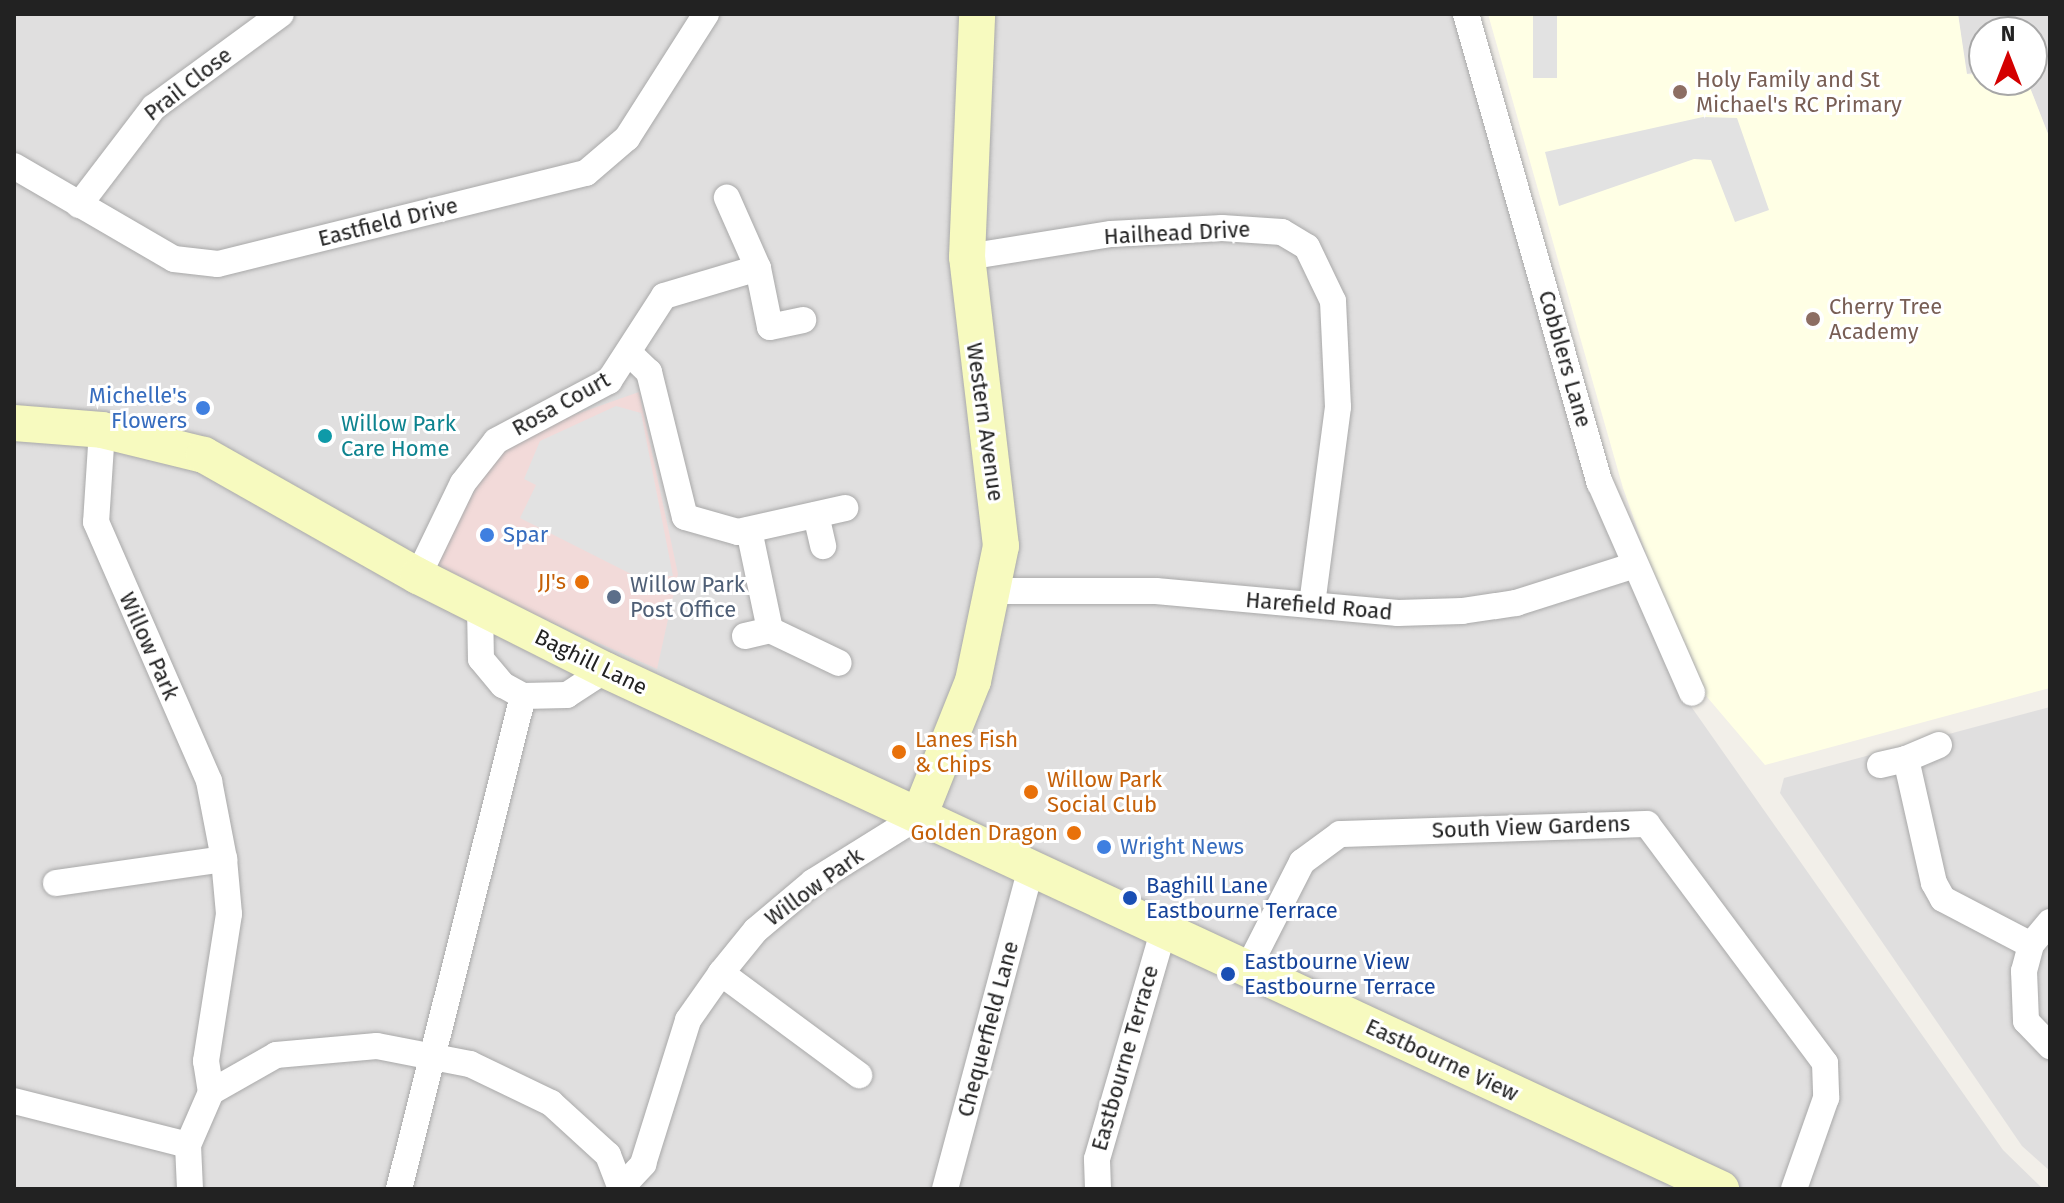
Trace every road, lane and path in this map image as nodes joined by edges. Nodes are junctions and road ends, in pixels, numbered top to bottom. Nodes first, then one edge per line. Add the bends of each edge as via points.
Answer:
1 (281, 14) edge
2 (706, 14) edge
3 (977, 14) edge
4 (1466, 14) edge
5 (14, 166) edge
6 (727, 198) dead end
7 (79, 205) junction
8 (967, 257) junction
9 (758, 268) junction
10 (803, 320) dead end
11 (629, 353) junction
12 (14, 423) edge
13 (102, 430) junction
14 (845, 508) dead end
15 (816, 515) junction
16 (749, 530) junction
17 (823, 546) dead end
18 (1635, 565) junction
19 (418, 576) junction
20 (997, 591) junction
21 (1312, 604) junction
22 (480, 608) junction
23 (839, 663) dead end
24 (605, 670) junction
25 (1692, 693) dead end
26 (523, 696) junction
27 (1939, 745) dead end
28 (1906, 759) junction
29 (1880, 765) dead end
30 (919, 816) junction
31 (224, 859) junction
32 (1031, 869) junction
33 (56, 883) dead end
34 (2050, 922) edge
35 (1164, 929) junction
36 (2031, 945) junction
37 (1249, 966) junction
38 (721, 973) junction
39 (2050, 1046) edge
40 (435, 1055) junction
41 (859, 1075) dead end
42 (211, 1092) junction
43 (14, 1101) edge
44 (188, 1145) junction
45 (190, 1189) edge
46 (399, 1189) edge
47 (621, 1189) edge
48 (945, 1189) edge
49 (1098, 1189) edge
50 (1721, 1189) edge
51 (1794, 1189) edge

1 - 7 street, Prail Close via 154,107
2 - 7 street, Eastfield Drive via 627,138 586,173 218,264 174,259
3 - 8 street, Western Avenue
4 - 18 street, Cobblers Lane via 1600,483
5 - 7 street, Eastfield Drive
6 - 9 street via 741,215
8 - 20 street, Western Avenue via 999,520
8 - 21 street, Hailhead Drive via 1111,234 1222,228 1282,232 1307,247 1333,301 1338,407
9 - 10 street via 770,327
9 - 11 street, Rosa Court via 664,296
11 - 16 street, Rosa Court via 649,372 679,512
11 - 19 street, Rosa Court via 609,381 487,450
12 - 13 street, Baghill Lane
13 - 19 street, Baghill Lane via 204,455
13 - 31 street, Willow Park via 96,522 209,781
14 - 15 street, Rosa Court
15 - 16 street, Rosa Court
15 - 17 street
16 - 23 street via 758,633
18 - 21 street, Harefield Road via 1516,603 1462,611
18 - 25 street, Cobblers Lane
19 - 22 street, Baghill Lane
20 - 21 street, Harefield Road via 1156,591
20 - 30 street, Western Avenue via 957,732
22 - 24 street, Baghill Lane
22 - 26 street via 481,659 503,685
24 - 26 street via 567,695
24 - 30 street, Baghill Lane
26 - 40 street
27 - 28 street
28 - 29 street
28 - 36 street via 1943,899
30 - 32 street, Baghill Lane
30 - 38 street, Willow Park via 813,882 756,930
31 - 33 street
31 - 42 street, Willow Park via 229,914 206,1061
32 - 35 street, Baghill Lane
32 - 48 street, Chequerfield Lane
34 - 36 street
35 - 37 street, Eastbourne View
35 - 49 street, Eastbourne Terrace via 1097,1159
36 - 39 street via 2026,1021
37 - 50 street, Eastbourne View
37 - 51 street, South View Gardens via 1302,862 1340,834 1647,824 1825,1063 1826,1098
38 - 41 street
38 - 47 street, Willow Park via 688,1020 643,1164
40 - 42 street, Willow Park via 309,1047 242,1069
40 - 46 street
40 - 47 street, Willow Park via 551,1103 608,1155
42 - 44 street, Willow Park
43 - 44 street
44 - 45 street, Willow Park

